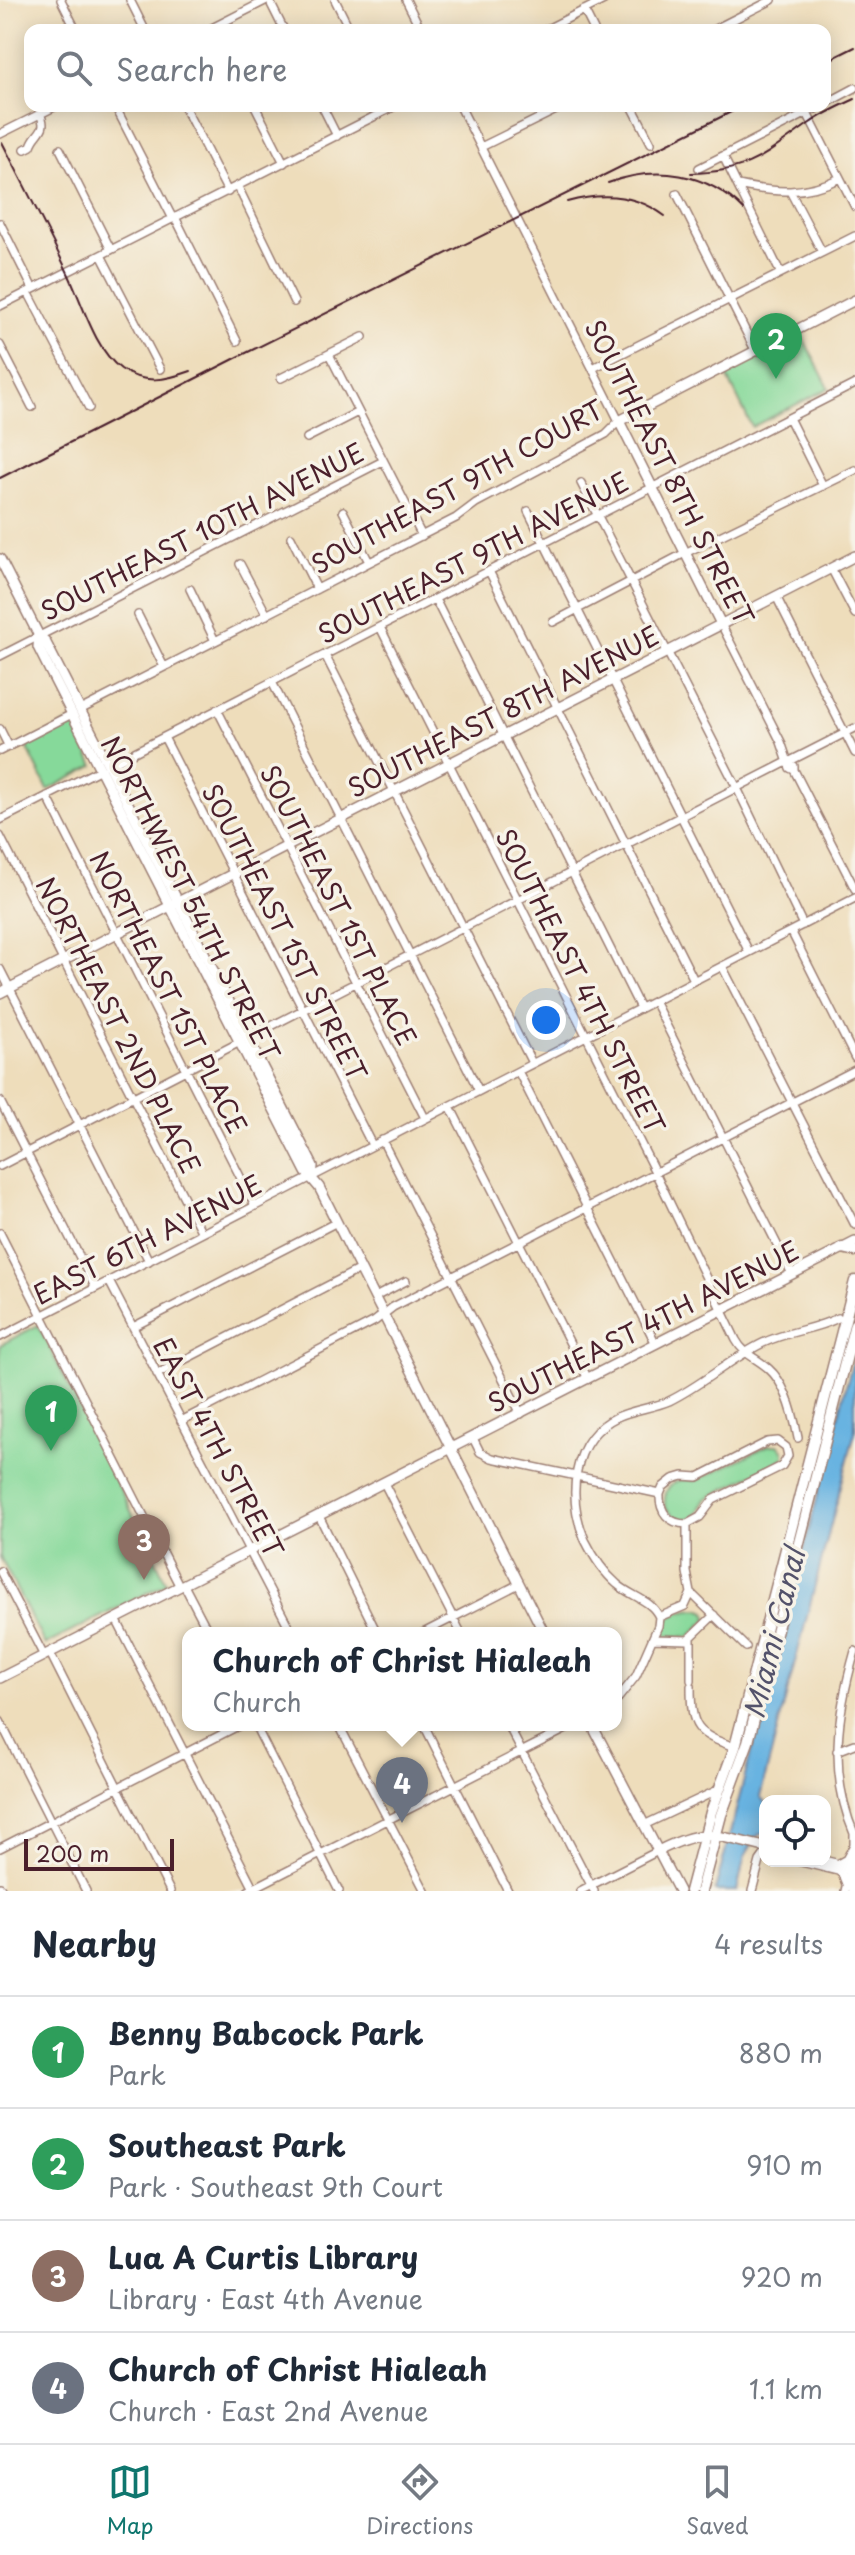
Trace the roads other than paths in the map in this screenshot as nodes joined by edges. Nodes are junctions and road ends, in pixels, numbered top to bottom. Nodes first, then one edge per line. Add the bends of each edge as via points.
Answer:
1 (61, 0) edge
2 (130, 0) edge
3 (268, 0) edge
4 (335, 0) edge
5 (406, 0) edge
6 (604, 0) edge
7 (751, 0) edge
8 (772, 0) edge
9 (755, 9) junction
10 (584, 10) junction
11 (73, 24) edge
12 (142, 24) edge
13 (222, 24) edge
14 (281, 24) edge
15 (347, 24) edge
16 (418, 24) edge
17 (557, 24) edge
18 (591, 24) edge
19 (725, 24) edge
20 (855, 88) edge
21 (831, 101) edge
22 (44, 112) edge
23 (118, 112) edge
24 (187, 112) edge
25 (258, 112) edge
26 (325, 112) edge
27 (382, 112) edge
28 (463, 112) edge
29 (552, 112) edge
30 (635, 112) edge
31 (807, 113) joint
32 (40, 114) junction
33 (0, 134) edge
34 (337, 136) junction
35 (651, 143) dead end
36 (481, 147) junction
37 (25, 149) dead end
38 (60, 149) dead end
39 (723, 156) junction
40 (284, 163) junction
41 (699, 168) dead end
42 (840, 178) junction
43 (738, 185) junction
44 (238, 187) junction
45 (228, 192) junction
46 (791, 193) junction
47 (677, 194) dead end
48 (855, 207) edge
49 (174, 218) junction
50 (0, 223) edge
51 (855, 236) edge
52 (111, 250) junction
53 (822, 252) junction
54 (101, 255) junction
55 (780, 272) junction
56 (30, 291) junction
57 (730, 299) junction
58 (855, 300) edge
59 (294, 302) dead end
60 (0, 306) edge
61 (363, 337) dead end
62 (237, 341) dead end
63 (0, 345) edge
64 (755, 350) junction
65 (329, 354) junction
66 (593, 368) junction
67 (160, 369) dead end
68 (281, 378) dead end
69 (855, 384) edge
70 (32, 407) dead end
71 (89, 408) dead end
72 (358, 412) junction
73 (789, 418) junction
74 (619, 421) junction
75 (307, 438) dead end
76 (383, 461) junction
77 (855, 471) edge
78 (581, 483) dead end
79 (823, 486) junction
80 (652, 488) junction
81 (343, 511) dead end
82 (528, 511) dead end
83 (599, 516) junction
84 (422, 536) junction
85 (291, 537) dead end
86 (544, 542) junction
87 (685, 553) junction
88 (855, 556) edge
89 (0, 559) edge
90 (369, 562) junction
91 (240, 564) dead end
92 (831, 568) junction
93 (489, 571) junction
94 (3, 572) edge
95 (632, 582) junction
96 (190, 589) dead end
97 (317, 589) junction
98 (776, 596) junction
99 (435, 599) junction
100 (577, 610) junction
101 (855, 614) edge
102 (138, 615) dead end
103 (267, 615) junction
104 (553, 622) dead end
105 (721, 624) junction
106 (380, 627) junction
107 (39, 636) junction
108 (215, 641) junction
109 (668, 651) junction
110 (325, 655) junction
111 (0, 656) edge
112 (164, 667) junction
113 (612, 680) junction
114 (272, 682) junction
115 (559, 707) junction
116 (217, 709) junction
117 (76, 715) junction
118 (855, 728) edge
119 (0, 729) edge
120 (845, 733) junction
121 (504, 735) junction
122 (164, 737) junction
123 (9, 747) junction
124 (0, 751) edge
125 (855, 753) edge
126 (790, 761) junction
127 (448, 764) junction
128 (105, 767) junction
129 (737, 788) junction
130 (394, 792) junction
131 (47, 796) junction
132 (681, 817) junction
133 (340, 819) junction
134 (0, 820) edge
135 (0, 836) edge
136 (628, 844) junction
137 (287, 847) junction
138 (572, 873) junction
139 (233, 874) junction
140 (855, 889) edge
141 (855, 898) edge
142 (518, 900) junction
143 (175, 904) junction
144 (803, 925) junction
145 (464, 928) junction
146 (791, 931) junction
147 (116, 933) junction
148 (749, 952) junction
149 (410, 954) junction
150 (64, 961) junction
151 (722, 966) junction
152 (0, 969) edge
153 (694, 980) junction
154 (356, 982) junction
155 (5, 991) edge
156 (654, 1001) junction
157 (640, 1008) junction
158 (302, 1010) junction
159 (586, 1036) junction
160 (244, 1040) junction
161 (855, 1058) edge
162 (532, 1063) junction
163 (185, 1069) junction
164 (855, 1070) edge
165 (518, 1071) junction
166 (479, 1091) junction
167 (132, 1097) junction
168 (0, 1101) edge
169 (791, 1103) junction
170 (450, 1106) junction
171 (425, 1118) junction
172 (79, 1125) junction
173 (723, 1138) junction
174 (382, 1140) junction
175 (372, 1145) junction
176 (26, 1152) junction
177 (0, 1166) edge
178 (655, 1172) junction
179 (312, 1177) junction
180 (255, 1206) junction
181 (587, 1207) junction
182 (337, 1222) junction
183 (855, 1225) edge
184 (0, 1233) edge
185 (202, 1233) junction
186 (519, 1242) junction
187 (855, 1242) edge
188 (842, 1248) junction
189 (855, 1251) edge
190 (149, 1261) junction
191 (360, 1269) junction
192 (792, 1274) junction
193 (451, 1277) junction
194 (109, 1281) junction
195 (406, 1281) dead end
196 (855, 1281) edge
197 (95, 1287) junction
198 (375, 1297) junction
199 (722, 1310) junction
200 (383, 1315) junction
201 (42, 1316) junction
202 (838, 1318) dead end
203 (855, 1324) edge
204 (133, 1327) junction
205 (0, 1337) edge
206 (656, 1344) junction
207 (745, 1353) junction
208 (157, 1374) junction
209 (588, 1379) junction
210 (521, 1414) junction
211 (181, 1421) junction
212 (473, 1438) junction
213 (798, 1438) junction
214 (786, 1447) junction
215 (451, 1449) junction
216 (812, 1449) junction
217 (818, 1470) junction
218 (576, 1475) junction
219 (384, 1483) junction
220 (660, 1494) junction
221 (319, 1516) junction
222 (687, 1524) junction
223 (250, 1551) junction
224 (0, 1571) edge
225 (519, 1584) junction
226 (182, 1586) junction
227 (691, 1593) junction
228 (682, 1609) junction
229 (707, 1609) junction
230 (714, 1615) junction
231 (659, 1617) junction
232 (453, 1618) junction
233 (116, 1619) junction
234 (206, 1627) edge
235 (289, 1627) edge
236 (374, 1627) edge
237 (435, 1627) edge
238 (458, 1627) edge
239 (541, 1627) edge
240 (653, 1639) junction
241 (691, 1639) junction
242 (746, 1647) dead end
243 (855, 1651) edge
244 (47, 1655) junction
245 (0, 1678) edge
246 (622, 1694) edge
247 (0, 1721) edge
248 (228, 1731) edge
249 (258, 1731) edge
250 (342, 1731) edge
251 (427, 1731) edge
252 (511, 1731) edge
253 (562, 1731) edge
254 (595, 1731) edge
255 (855, 1744) edge
256 (735, 1747) junction
257 (522, 1751) junction
258 (837, 1751) junction
259 (185, 1753) junction
260 (455, 1785) junction
261 (118, 1788) junction
262 (720, 1789) junction
263 (388, 1819) junction
264 (51, 1823) junction
265 (644, 1825) junction
266 (710, 1834) junction
267 (855, 1834) edge
268 (854, 1847) edge
269 (0, 1848) edge
270 (759, 1848) edge
271 (658, 1851) junction
272 (320, 1854) junction
273 (831, 1863) edge
274 (759, 1865) edge
275 (838, 1865) junction
276 (825, 1867) edge
277 (758, 1869) joint
278 (850, 1870) junction
279 (593, 1888) edge
280 (851, 1889) edge
281 (252, 1890) edge
282 (86, 1891) edge
283 (170, 1891) edge
284 (339, 1891) edge
285 (425, 1891) edge
286 (508, 1891) edge
287 (580, 1891) edge
288 (679, 1891) edge
289 (690, 1891) edge
290 (701, 1891) edge
291 (752, 1891) edge

1 - 11 street
2 - 12 street
3 - 13 street
3 - 14 street
4 - 15 street
5 - 16 street
6 - 10 street
7 - 9 street
8 - 9 street
9 - 19 street
10 - 17 street
10 - 18 street
20 - 21 street
22 - 32 street
23 - 49 street
24 - 45 street
25 - 40 street
26 - 34 street
27 - 34 street
28 - 36 street, SOUTHEAST 8TH STREET
29 - 36 street
30 - 35 street
31 - 39 street
31 - 42 street
32 - 33 street
32 - 37 street via 43,131
34 - 40 street
36 - 66 street, SOUTHEAST 8TH STREET
38 - 52 street
39 - 41 street
39 - 43 street
40 - 44 street
42 - 46 street
42 - 48 street
43 - 46 street
43 - 55 street
44 - 45 street
44 - 59 street
45 - 49 street
46 - 53 street
47 - 57 street
49 - 52 street
49 - 62 street
50 - 56 street
51 - 53 street
52 - 54 street
53 - 55 street
54 - 56 street
54 - 67 street
55 - 57 street
56 - 60 street
56 - 71 street
57 - 64 street
57 - 66 street
58 - 64 main road, SOUTHEAST 9TH COURT
61 - 65 street
63 - 70 street
64 - 74 main road, SOUTHEAST 9TH COURT
65 - 68 street
65 - 72 street
66 - 74 street, SOUTHEAST 8TH STREET
69 - 73 street, SOUTHEAST 9TH AVENUE
72 - 75 street
72 - 76 street
73 - 79 street
73 - 80 street, SOUTHEAST 9TH AVENUE
74 - 80 main road, SOUTHEAST 8TH STREET
74 - 84 street, SOUTHEAST 9TH COURT via 606,434
76 - 84 street
76 - 107 street, SOUTHEAST 10TH AVENUE
77 - 79 street
78 - 83 street
79 - 87 street
80 - 83 street, SOUTHEAST 9TH AVENUE
80 - 87 main road, SOUTHEAST 8TH STREET
81 - 90 street
82 - 86 street
83 - 86 street, SOUTHEAST 9TH AVENUE
83 - 95 street
84 - 90 street, SOUTHEAST 9TH COURT
85 - 97 street
86 - 93 street, SOUTHEAST 9TH AVENUE
86 - 100 street
87 - 95 street
87 - 105 main road, SOUTHEAST 8TH STREET
88 - 92 main road, SOUTHEAST 8TH AVENUE
89 - 94 main road, NORTHWEST 54TH STREET
90 - 97 street, SOUTHEAST 9TH COURT
91 - 103 street
92 - 98 main road, SOUTHEAST 8TH AVENUE
92 - 101 street
93 - 99 street, SOUTHEAST 9TH AVENUE
93 - 115 street
94 - 107 main road, NORTHWEST 54TH STREET
95 - 100 street
95 - 109 street
96 - 108 street
97 - 103 street, SOUTHEAST 9TH COURT
98 - 105 main road, SOUTHEAST 8TH AVENUE
98 - 120 street
99 - 106 street, SOUTHEAST 9TH AVENUE
99 - 121 street
100 - 104 street
100 - 113 street
102 - 112 street
103 - 108 street, SOUTHEAST 9TH COURT
105 - 109 main road, SOUTHEAST 8TH AVENUE
105 - 126 street, SOUTHEAST 8TH STREET
106 - 110 street, SOUTHEAST 9TH AVENUE
106 - 127 street, SOUTHEAST 4TH STREET
107 - 111 street, SOUTHEAST 10TH AVENUE
107 - 117 main road, NORTHWEST 54TH STREET via 38,647
108 - 112 street, SOUTHEAST 9TH COURT
109 - 113 main road, SOUTHEAST 8TH AVENUE
109 - 129 street
110 - 114 street, SOUTHEAST 9TH AVENUE
110 - 130 street
112 - 117 street, SOUTHEAST 9TH COURT
113 - 115 main road, SOUTHEAST 8TH AVENUE
113 - 132 street
114 - 116 street, SOUTHEAST 9TH AVENUE
114 - 133 street
115 - 121 main road, SOUTHEAST 8TH AVENUE
115 - 136 street
116 - 122 street, SOUTHEAST 9TH AVENUE
116 - 137 street, SOUTHEAST 1ST PLACE
117 - 123 street, SOUTHEAST 9TH COURT
117 - 128 main road, NORTHWEST 54TH STREET
118 - 120 street
119 - 123 street
120 - 125 street
120 - 126 street
121 - 127 main road, SOUTHEAST 8TH AVENUE
121 - 138 street
122 - 128 street, SOUTHEAST 9TH AVENUE
122 - 139 street, SOUTHEAST 1ST STREET
123 - 124 street, SOUTHEAST 9TH COURT
126 - 129 street
126 - 140 street, SOUTHEAST 8TH STREET
127 - 130 main road, SOUTHEAST 8TH AVENUE
127 - 142 street, SOUTHEAST 4TH STREET
128 - 131 street, SOUTHEAST 9TH AVENUE
128 - 143 main road, NORTHWEST 54TH STREET
128 - 143 main road, NORTHWEST 54TH STREET via 128,803
129 - 132 street
129 - 144 street
130 - 133 main road, SOUTHEAST 8TH AVENUE
130 - 145 street
131 - 134 street, SOUTHEAST 9TH AVENUE
131 - 147 street, NORTHEAST 1ST PLACE
132 - 136 street
132 - 148 street
133 - 137 main road, SOUTHEAST 8TH AVENUE
133 - 149 street
135 - 150 street, NORTHEAST 2ND PLACE
136 - 138 street
136 - 153 street
137 - 139 main road, SOUTHEAST 8TH AVENUE
137 - 154 street, SOUTHEAST 1ST PLACE
138 - 142 street
138 - 157 street
139 - 143 main road, SOUTHEAST 8TH AVENUE
139 - 158 street, SOUTHEAST 1ST STREET
141 - 144 street, EAST 6TH AVENUE
142 - 145 street
142 - 159 street, SOUTHEAST 4TH STREET
143 - 147 main road, SOUTHEAST 8TH AVENUE
143 - 160 main road, NORTHWEST 54TH STREET
144 - 146 street, EAST 6TH AVENUE
145 - 149 street
145 - 162 street
146 - 148 street, EAST 6TH AVENUE
146 - 161 street
147 - 150 main road, SOUTHEAST 8TH AVENUE
147 - 163 street, NORTHEAST 1ST PLACE
148 - 151 street, EAST 6TH AVENUE
149 - 154 street
149 - 166 street
150 - 155 main road, SOUTHEAST 8TH AVENUE
150 - 167 street, NORTHEAST 2ND PLACE
151 - 153 street, EAST 6TH AVENUE
151 - 169 street
152 - 155 street
153 - 156 street, EAST 6TH AVENUE
154 - 158 street
154 - 171 street, SOUTHEAST 1ST PLACE
155 - 172 street
156 - 157 street, EAST 6TH AVENUE
156 - 173 street
157 - 159 street, EAST 6TH AVENUE
158 - 160 street
158 - 175 street, SOUTHEAST 1ST STREET
159 - 162 street, EAST 6TH AVENUE
159 - 178 street, SOUTHEAST 4TH STREET
160 - 163 street
160 - 179 main road, NORTHWEST 54TH STREET
160 - 179 main road, NORTHWEST 54TH STREET via 313,1166
162 - 165 street, EAST 6TH AVENUE
163 - 167 street
163 - 180 street, NORTHEAST 1ST PLACE
164 - 169 street
165 - 166 street, EAST 6TH AVENUE
165 - 181 street
166 - 170 street, EAST 6TH AVENUE
167 - 172 street
167 - 185 street, NORTHEAST 2ND PLACE
168 - 176 street
169 - 173 street
169 - 183 street
170 - 171 street, EAST 6TH AVENUE
170 - 186 street
171 - 174 street, EAST 6TH AVENUE
172 - 176 street
172 - 190 street
173 - 178 street
173 - 192 street
174 - 175 street, EAST 6TH AVENUE
174 - 193 street
175 - 179 street, EAST 6TH AVENUE
176 - 177 street
176 - 197 street
178 - 181 street
178 - 199 street, SOUTHEAST 4TH STREET
179 - 180 street, EAST 6TH AVENUE
179 - 182 main road, NORTHWEST 54TH STREET
180 - 185 street, EAST 6TH AVENUE
181 - 186 street
181 - 206 street
182 - 191 main road, NORTHWEST 54TH STREET
182 - 204 street
184 - 201 street
185 - 190 street, EAST 6TH AVENUE
186 - 193 street
186 - 209 street
187 - 188 main road, SOUTHEAST 4TH AVENUE
188 - 189 highway
188 - 192 main road, SOUTHEAST 4TH AVENUE
190 - 194 street, EAST 6TH AVENUE
191 - 198 main road, NORTHWEST 54TH STREET
191 - 208 street
192 - 199 main road, SOUTHEAST 4TH AVENUE
193 - 200 street
193 - 210 street
194 - 197 street, EAST 6TH AVENUE
194 - 204 street, EAST 4TH STREET
195 - 198 street
196 - 216 highway
197 - 201 street, EAST 6TH AVENUE
198 - 200 main road, NORTHWEST 54TH STREET
199 - 206 main road, SOUTHEAST 4TH AVENUE
199 - 207 street, SOUTHEAST 4TH STREET
200 - 211 street
200 - 215 main road, NORTHWEST 54TH STREET
201 - 205 street, EAST 6TH AVENUE
201 - 226 street
202 - 207 street
203 - 217 highway
204 - 208 street, EAST 4TH STREET
206 - 209 main road, SOUTHEAST 4TH AVENUE
207 - 213 street via 775,1376
207 - 218 street via 669,1401 611,1420 584,1448
208 - 211 street, EAST 4TH STREET
209 - 210 main road, SOUTHEAST 4TH AVENUE
210 - 212 main road, SOUTHEAST 4TH AVENUE
211 - 223 street, EAST 4TH STREET
212 - 215 main road, SOUTHEAST 4TH AVENUE
212 - 218 street via 486,1456
213 - 214 street
213 - 216 street
214 - 220 street via 767,1442 698,1477 673,1479
214 - 222 street via 783,1464 711,1502
215 - 219 main road, SOUTHEAST 4TH AVENUE
215 - 225 main road, NORTHWEST 54TH STREET
216 - 217 highway
216 - 256 highway
217 - 266 highway via 743,1757
218 - 220 street
218 - 231 street via 579,1521 594,1557 617,1584
219 - 221 main road, SOUTHEAST 4TH AVENUE
219 - 232 street
220 - 222 street via 666,1516
221 - 223 main road, SOUTHEAST 4TH AVENUE
221 - 236 street
222 - 227 street
223 - 226 main road, SOUTHEAST 4TH AVENUE
223 - 235 street, EAST 4TH STREET
224 - 244 street
225 - 232 street
225 - 239 main road, NORTHWEST 54TH STREET
226 - 233 main road, SOUTHEAST 4TH AVENUE
226 - 234 street
227 - 228 street
227 - 229 street
228 - 229 street
228 - 231 street
229 - 230 street
230 - 241 street
230 - 242 street
231 - 240 street
232 - 237 street
232 - 238 street
233 - 244 main road, SOUTHEAST 4TH AVENUE
233 - 259 street
240 - 241 street
240 - 246 street
241 - 256 street via 692,1713 710,1739
243 - 258 street
244 - 245 main road, SOUTHEAST 4TH AVENUE
244 - 261 street
247 - 264 street
248 - 259 street
249 - 272 street
250 - 263 street
251 - 260 street
252 - 257 street
253 - 257 street
254 - 265 main road
255 - 258 street
256 - 262 highway
257 - 260 street
257 - 279 street
258 - 267 street via 842,1796
259 - 261 street
259 - 281 street
260 - 263 street
260 - 286 street
261 - 264 street
261 - 283 street
262 - 265 street
262 - 266 highway
263 - 272 street
263 - 285 street
264 - 269 street
264 - 282 street
265 - 271 main road
266 - 270 main road
266 - 271 main road
266 - 289 highway
266 - 290 highway
267 - 268 street
268 - 275 main road
268 - 278 street
271 - 279 street
271 - 288 main road
272 - 281 street
272 - 284 street
273 - 275 main road
274 - 277 street
275 - 278 main road
276 - 280 street via 840,1872
277 - 291 street
278 - 280 main road
279 - 287 street

